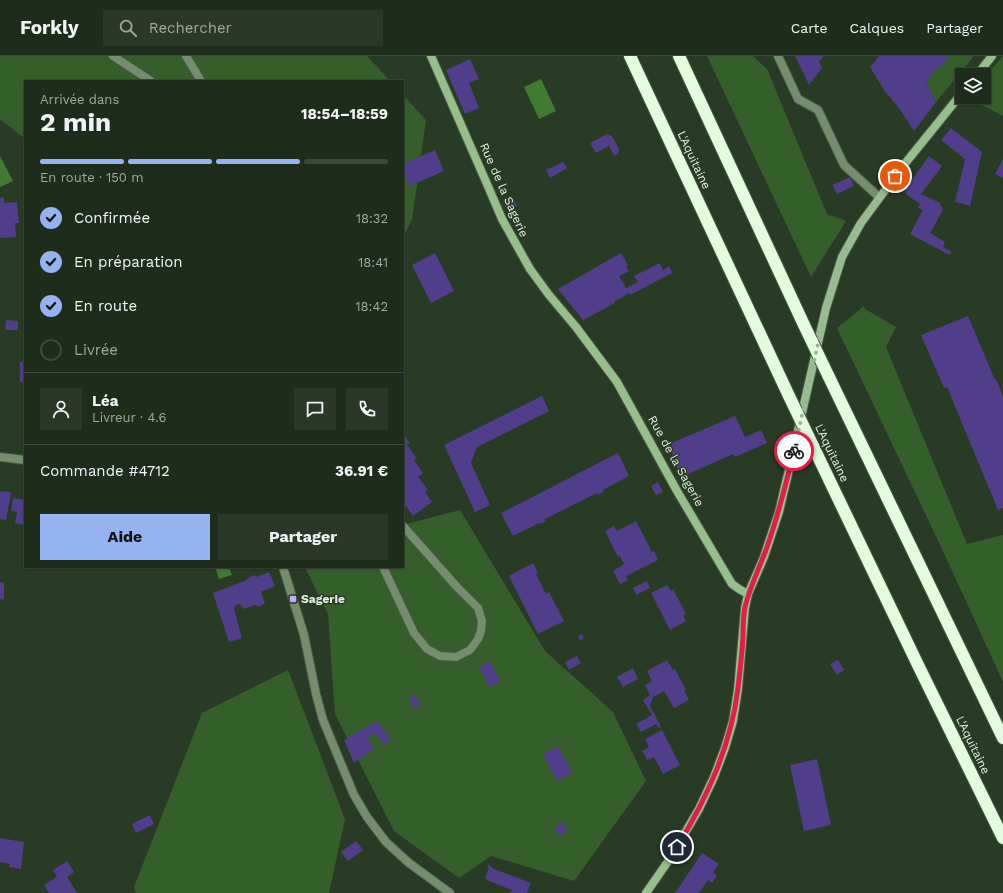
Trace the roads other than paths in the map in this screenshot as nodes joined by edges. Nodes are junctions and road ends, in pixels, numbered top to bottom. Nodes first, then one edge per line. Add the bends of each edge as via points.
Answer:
1 (113, 56) edge
2 (186, 56) edge
3 (431, 56) edge
4 (630, 56) edge
5 (679, 56) edge
6 (778, 56) edge
7 (992, 56) edge
8 (983, 68) edge
9 (149, 80) edge
10 (200, 80) edge
11 (955, 102) edge
12 (879, 197) junction
13 (0, 458) edge
14 (24, 460) edge
15 (404, 527) edge
16 (283, 568) edge
17 (383, 568) edge
18 (748, 594) junction
19 (1003, 738) edge
20 (1003, 838) edge
21 (450, 893) edge
22 (646, 893) edge

1 - 9 street
2 - 10 street
3 - 18 street, Rue de la Sagerie via 514,243 545,290 617,382 732,584
4 - 20 highway, L'Aquitaine, bridge via 789,396
5 - 19 highway, bridge via 804,325
6 - 12 street via 798,99 818,110 844,165
7 - 8 street
11 - 12 street
12 - 18 street via 860,223 842,257 826,308 779,512
13 - 14 street
15 - 17 street via 478,608 482,621 481,631 470,650 456,657 440,656 427,649 414,633
16 - 21 street via 304,635 323,720 354,795 386,842 409,863
18 - 22 street via 743,621 738,689 733,721 725,748 699,809

